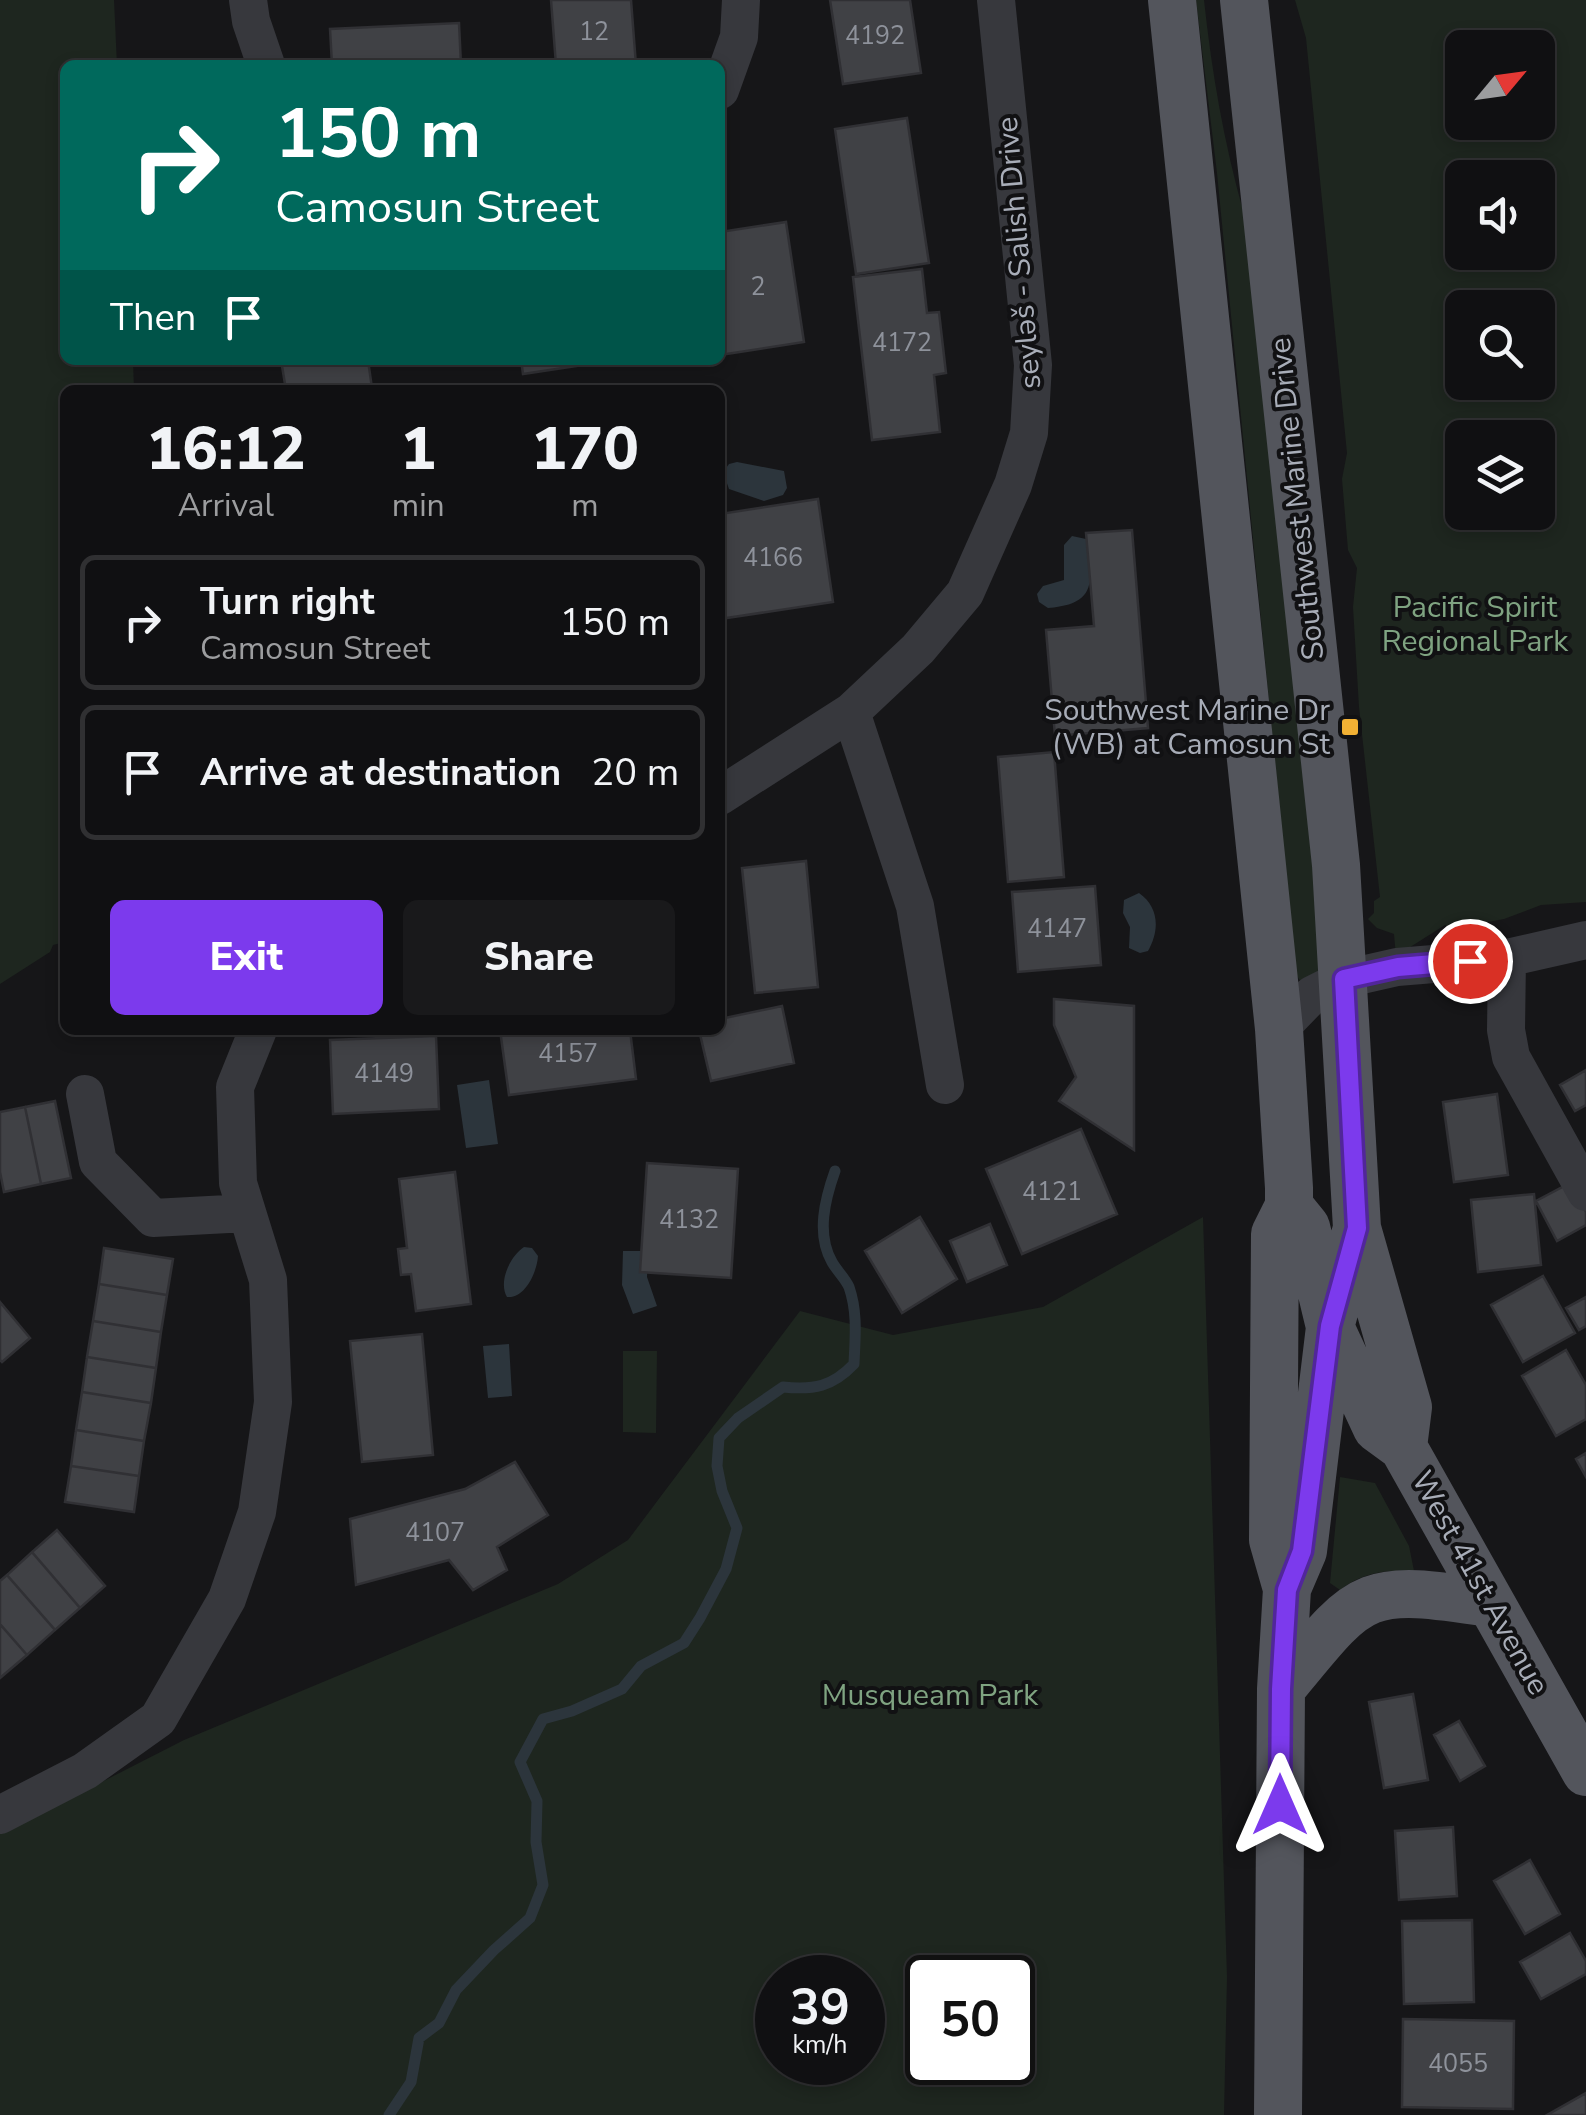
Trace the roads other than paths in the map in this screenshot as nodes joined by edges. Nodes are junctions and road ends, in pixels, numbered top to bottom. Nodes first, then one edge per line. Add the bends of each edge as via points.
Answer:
1 (248, 0) edge
2 (741, 0) edge
3 (996, 0) edge
4 (1172, 0) edge
5 (1244, 0) edge
6 (264, 60) edge
7 (725, 76) edge
8 (852, 712) junction
9 (725, 793) edge
10 (1586, 940) edge
11 (1507, 958) junction
12 (1344, 979) junction
13 (1279, 1029) junction
14 (256, 1035) edge
15 (945, 1085) dead end
16 (85, 1094) dead end
17 (1586, 1192) edge
18 (1289, 1206) junction
19 (247, 1212) junction
20 (1357, 1228) junction
21 (1330, 1326) junction
22 (1403, 1447) junction
23 (1287, 1590) junction
24 (1490, 1603) junction
25 (1281, 1689) junction
26 (1586, 1772) edge
27 (0, 1815) edge
28 (1278, 2115) edge

1 - 6 street
2 - 7 street via 739,37
3 - 8 street, seyləš - Salish Drive via 1033,365 1030,433 964,593
4 - 13 main road, Southwest Marine Drive
5 - 12 main road, Southwest Marine Drive
8 - 9 street, seyləš - Salish Drive
8 - 15 street via 915,906
10 - 11 street
11 - 12 street via 1398,967
11 - 17 street via 1511,1057
12 - 13 street via 1312,995
12 - 20 main road, Southwest Marine Drive
13 - 18 main road, Southwest Marine Drive
14 - 19 street via 235,1087 238,1183
16 - 19 street via 98,1162 153,1218
18 - 21 main road, West 41st Avenue via 1306,1227
18 - 23 main road, Southwest Marine Drive via 1275,1234 1273,1428 1273,1540
19 - 27 street via 268,1280 273,1402 257,1512 227,1599 158,1719 85,1771
20 - 21 main road, Southwest Marine Drive
20 - 22 main road, West 41st Avenue via 1408,1407
21 - 22 main road, West 41st Avenue via 1378,1428
21 - 23 main road, Southwest Marine Drive via 1302,1551
22 - 24 main road, West 41st Avenue
23 - 25 main road, Southwest Marine Drive
24 - 25 main road via 1420,1592 1373,1597 1336,1622
24 - 26 main road, West 41st Avenue
25 - 28 main road, Southwest Marine Drive

